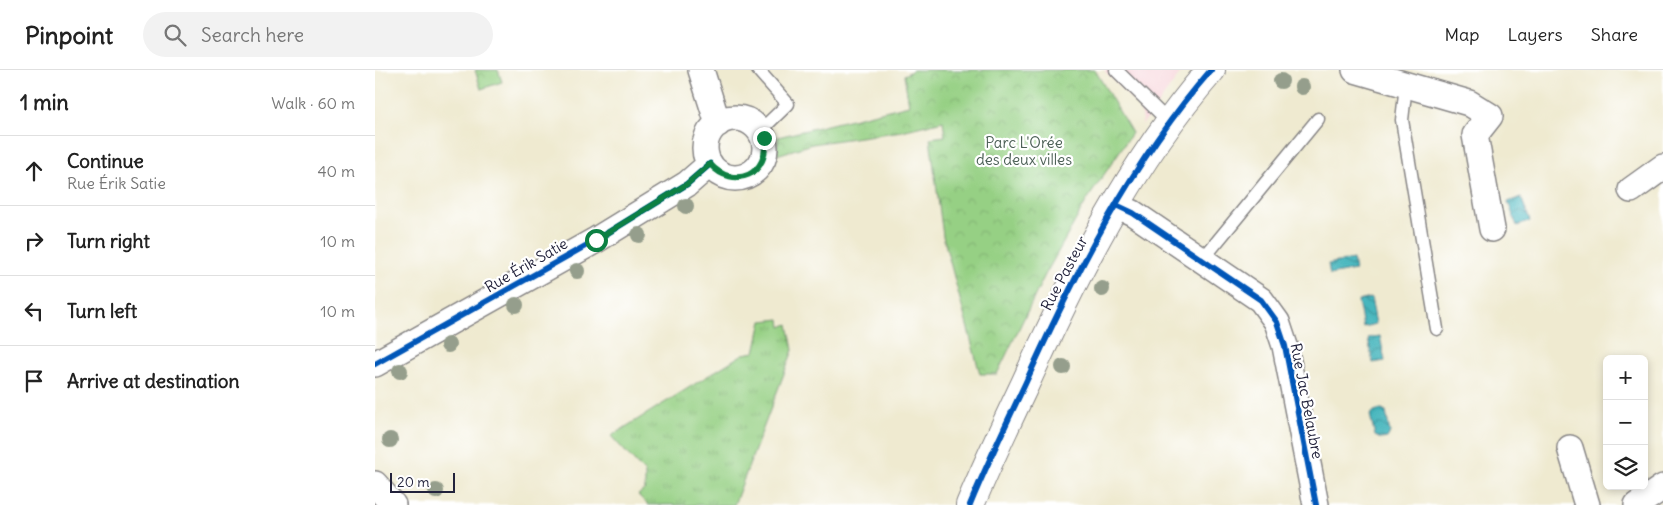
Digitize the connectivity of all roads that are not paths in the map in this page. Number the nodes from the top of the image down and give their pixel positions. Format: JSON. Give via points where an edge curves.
{"nodes":[{"id":1,"x":701,"y":70,"type":"edge"},
{"id":2,"x":758,"y":70,"type":"edge"},
{"id":3,"x":1117,"y":70,"type":"edge"},
{"id":4,"x":1355,"y":70,"type":"edge"},
{"id":5,"x":1207,"y":72,"type":"edge"},
{"id":6,"x":1406,"y":85,"type":"junction"},
{"id":7,"x":1318,"y":119,"type":"dead end"},
{"id":8,"x":1169,"y":122,"type":"junction"},
{"id":9,"x":717,"y":124,"type":"junction"},
{"id":10,"x":760,"y":131,"type":"junction"},
{"id":11,"x":710,"y":164,"type":"junction"},
{"id":12,"x":1663,"y":166,"type":"edge"},
{"id":13,"x":1631,"y":190,"type":"dead end"},
{"id":14,"x":1116,"y":205,"type":"junction"},
{"id":15,"x":1492,"y":229,"type":"dead end"},
{"id":16,"x":1202,"y":260,"type":"junction"},
{"id":17,"x":1437,"y":330,"type":"dead end"},
{"id":18,"x":375,"y":364,"type":"edge"},
{"id":19,"x":1570,"y":448,"type":"dead end"},
{"id":20,"x":375,"y":484,"type":"edge"},
{"id":21,"x":1663,"y":487,"type":"edge"},
{"id":22,"x":393,"y":505,"type":"edge"},
{"id":23,"x":970,"y":505,"type":"edge"},
{"id":24,"x":1316,"y":505,"type":"edge"},
{"id":25,"x":1587,"y":505,"type":"edge"},
{"id":26,"x":1637,"y":505,"type":"edge"}],
"edges":[{"from":1,"to":9,"type":"street"},
{"from":2,"to":10,"type":"lane","via":[[788,104]]},
{"from":3,"to":8,"type":"lane"},
{"from":4,"to":6,"type":"street"},
{"from":5,"to":8,"type":"street","name":"Rue Pasteur"},
{"from":6,"to":15,"type":"street","via":[[1469,103],[1490,116],[1475,135]]},
{"from":6,"to":17,"type":"lane","via":[[1402,120]]},
{"from":7,"to":16,"type":"lane"},
{"from":8,"to":14,"type":"street","name":"Rue Pasteur"},
{"from":9,"to":10,"type":"street","via":[[735,118],[754,124]]},
{"from":9,"to":11,"type":"street","via":[[707,138],[706,156]]},
{"from":10,"to":11,"type":"street","via":[[765,152],[762,162],[747,176],[726,176]]},
{"from":11,"to":18,"type":"street","name":"Rue Érik Satie","via":[[687,184],[596,240]]},
{"from":12,"to":13,"type":"street"},
{"from":14,"to":16,"type":"street","name":"Rue Jac Belaubre"},
{"from":14,"to":23,"type":"street","name":"Rue Pasteur","via":[[1058,310]]},
{"from":16,"to":24,"type":"street","name":"Rue Jac Belaubre","via":[[1261,300],[1277,322],[1285,346]]},
{"from":19,"to":25,"type":"street"},
{"from":20,"to":22,"type":"street"},
{"from":21,"to":26,"type":"street"}]}
